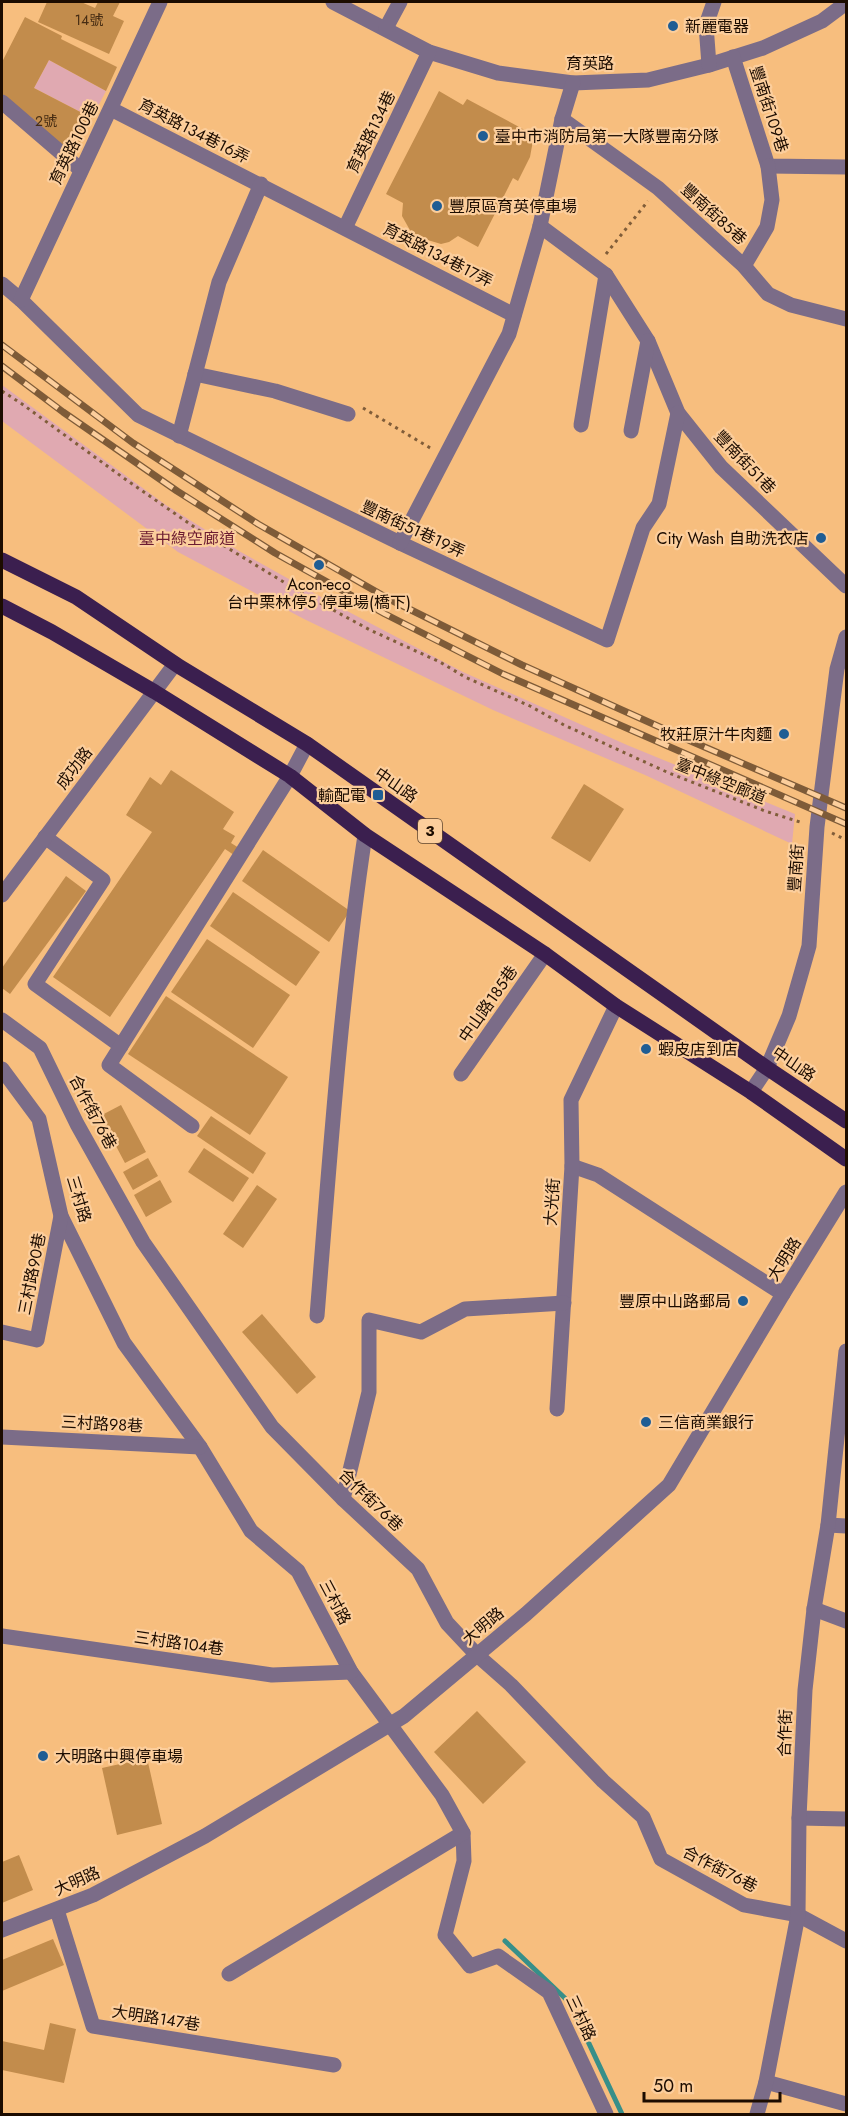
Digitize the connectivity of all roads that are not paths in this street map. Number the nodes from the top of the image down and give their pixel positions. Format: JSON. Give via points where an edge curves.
{"nodes":[{"id":1,"x":160,"y":2,"type":"edge"},
{"id":2,"x":333,"y":2,"type":"edge"},
{"id":3,"x":400,"y":2,"type":"edge"},
{"id":4,"x":714,"y":2,"type":"edge"},
{"id":5,"x":846,"y":3,"type":"edge"},
{"id":6,"x":386,"y":28,"type":"junction"},
{"id":7,"x":429,"y":52,"type":"junction"},
{"id":8,"x":733,"y":57,"type":"junction"},
{"id":9,"x":709,"y":65,"type":"junction"},
{"id":10,"x":573,"y":83,"type":"junction"},
{"id":11,"x":2,"y":102,"type":"edge"},
{"id":12,"x":111,"y":110,"type":"junction"},
{"id":13,"x":562,"y":119,"type":"junction"},
{"id":14,"x":768,"y":166,"type":"junction"},
{"id":15,"x":846,"y":167,"type":"edge"},
{"id":16,"x":81,"y":170,"type":"junction"},
{"id":17,"x":261,"y":184,"type":"junction"},
{"id":18,"x":540,"y":226,"type":"junction"},
{"id":19,"x":345,"y":228,"type":"junction"},
{"id":20,"x":744,"y":266,"type":"junction"},
{"id":21,"x":606,"y":275,"type":"junction"},
{"id":22,"x":2,"y":284,"type":"edge"},
{"id":23,"x":21,"y":300,"type":"junction"},
{"id":24,"x":514,"y":315,"type":"junction"},
{"id":25,"x":846,"y":319,"type":"edge"},
{"id":26,"x":648,"y":341,"type":"junction"},
{"id":27,"x":195,"y":374,"type":"junction"},
{"id":28,"x":678,"y":413,"type":"junction"},
{"id":29,"x":348,"y":414,"type":"road end"},
{"id":30,"x":581,"y":425,"type":"dead end"},
{"id":31,"x":631,"y":431,"type":"dead end"},
{"id":32,"x":179,"y":436,"type":"junction"},
{"id":33,"x":400,"y":543,"type":"junction"},
{"id":34,"x":2,"y":560,"type":"edge"},
{"id":35,"x":846,"y":586,"type":"edge"},
{"id":36,"x":2,"y":606,"type":"edge"},
{"id":37,"x":846,"y":637,"type":"edge"},
{"id":38,"x":175,"y":664,"type":"junction"},
{"id":39,"x":155,"y":692,"type":"junction"},
{"id":40,"x":307,"y":744,"type":"junction"},
{"id":41,"x":290,"y":776,"type":"junction"},
{"id":42,"x":365,"y":835,"type":"junction"},
{"id":43,"x":45,"y":837,"type":"junction"},
{"id":44,"x":2,"y":895,"type":"edge"},
{"id":45,"x":545,"y":954,"type":"junction"},
{"id":46,"x":616,"y":1006,"type":"junction"},
{"id":47,"x":2,"y":1020,"type":"edge"},
{"id":48,"x":121,"y":1046,"type":"junction"},
{"id":49,"x":767,"y":1068,"type":"junction"},
{"id":50,"x":2,"y":1069,"type":"edge"},
{"id":51,"x":461,"y":1074,"type":"dead end"},
{"id":52,"x":751,"y":1092,"type":"junction"},
{"id":53,"x":846,"y":1121,"type":"edge"},
{"id":54,"x":192,"y":1126,"type":"dead end"},
{"id":55,"x":846,"y":1159,"type":"edge"},
{"id":56,"x":572,"y":1166,"type":"junction"},
{"id":57,"x":846,"y":1192,"type":"edge"},
{"id":58,"x":61,"y":1216,"type":"junction"},
{"id":59,"x":783,"y":1294,"type":"junction"},
{"id":60,"x":564,"y":1303,"type":"junction"},
{"id":61,"x":317,"y":1316,"type":"dead end"},
{"id":62,"x":2,"y":1332,"type":"edge"},
{"id":63,"x":846,"y":1351,"type":"edge"},
{"id":64,"x":845,"y":1371,"type":"edge"},
{"id":65,"x":557,"y":1409,"type":"dead end"},
{"id":66,"x":2,"y":1437,"type":"edge"},
{"id":67,"x":200,"y":1447,"type":"junction"},
{"id":68,"x":841,"y":1451,"type":"edge"},
{"id":69,"x":343,"y":1499,"type":"junction"},
{"id":70,"x":828,"y":1525,"type":"junction"},
{"id":71,"x":846,"y":1526,"type":"edge"},
{"id":72,"x":814,"y":1609,"type":"junction"},
{"id":73,"x":846,"y":1621,"type":"edge"},
{"id":74,"x":2,"y":1636,"type":"edge"},
{"id":75,"x":477,"y":1655,"type":"junction"},
{"id":76,"x":351,"y":1672,"type":"junction"},
{"id":77,"x":391,"y":1725,"type":"junction"},
{"id":78,"x":799,"y":1818,"type":"junction"},
{"id":79,"x":846,"y":1819,"type":"edge"},
{"id":80,"x":463,"y":1833,"type":"junction"},
{"id":81,"x":57,"y":1910,"type":"junction"},
{"id":82,"x":798,"y":1915,"type":"junction"},
{"id":83,"x":2,"y":1930,"type":"edge"},
{"id":84,"x":846,"y":1941,"type":"edge"},
{"id":85,"x":229,"y":1974,"type":"dead end"},
{"id":86,"x":333,"y":2065,"type":"dead end"},
{"id":87,"x":766,"y":2082,"type":"junction"},
{"id":88,"x":846,"y":2104,"type":"edge"},
{"id":89,"x":606,"y":2115,"type":"edge"},
{"id":90,"x":757,"y":2115,"type":"edge"}],
"edges":[{"from":1,"to":12,"type":"street","name":"育英路100巷"},
{"from":2,"to":6,"type":"street","name":"育英路"},
{"from":3,"to":6,"type":"street"},
{"from":4,"to":9,"type":"street","via":[[706,25]]},
{"from":5,"to":8,"type":"street","name":"育英路","via":[[822,21]]},
{"from":6,"to":7,"type":"street","name":"育英路"},
{"from":7,"to":10,"type":"street","name":"育英路","via":[[498,73]]},
{"from":7,"to":19,"type":"street","name":"育英路134巷"},
{"from":8,"to":9,"type":"street","name":"育英路"},
{"from":8,"to":14,"type":"street","name":"豐南街109巷"},
{"from":9,"to":10,"type":"street","name":"育英路","via":[[648,80]]},
{"from":10,"to":13,"type":"street"},
{"from":11,"to":16,"type":"street"},
{"from":12,"to":16,"type":"street","name":"育英路100巷"},
{"from":12,"to":17,"type":"street","name":"育英路134巷16弄"},
{"from":13,"to":18,"type":"street"},
{"from":13,"to":20,"type":"street","name":"豐南街85巷","via":[[658,188]]},
{"from":14,"to":15,"type":"street","name":"豐南街109巷"},
{"from":14,"to":20,"type":"street","via":[[772,200],[767,227]]},
{"from":16,"to":23,"type":"street","name":"育英路100巷"},
{"from":17,"to":19,"type":"street","name":"育英路134巷16弄"},
{"from":17,"to":27,"type":"street","name":"育英路134巷16弄","via":[[219,282]]},
{"from":18,"to":21,"type":"street","name":"豐南街51巷"},
{"from":18,"to":24,"type":"street"},
{"from":19,"to":24,"type":"street","name":"育英路134巷17弄"},
{"from":20,"to":25,"type":"street","name":"豐南街85巷","via":[[768,294],[791,305]]},
{"from":21,"to":26,"type":"street","name":"豐南街51巷"},
{"from":21,"to":30,"type":"street"},
{"from":22,"to":23,"type":"street","name":"豐南街51巷19弄"},
{"from":23,"to":32,"type":"street","name":"豐南街51巷19弄","via":[[138,415]]},
{"from":24,"to":33,"type":"street","via":[[509,334]]},
{"from":26,"to":28,"type":"street","name":"豐南街51巷"},
{"from":26,"to":31,"type":"street"},
{"from":27,"to":29,"type":"street","via":[[275,391]]},
{"from":27,"to":32,"type":"street","name":"育英路134巷16弄"},
{"from":28,"to":33,"type":"street","name":"豐南街51巷19弄","via":[[659,504],[643,528],[607,640]]},
{"from":28,"to":35,"type":"street","name":"豐南街51巷","via":[[721,467]]},
{"from":32,"to":33,"type":"street","name":"豐南街51巷19弄"},
{"from":34,"to":38,"type":"main road","name":"中山路","number":"3","via":[[76,597]]},
{"from":36,"to":39,"type":"main road","number":"3"},
{"from":37,"to":49,"type":"street","name":"豐南街","via":[[837,669],[817,827],[809,946],[789,1016]]},
{"from":38,"to":39,"type":"street","name":"成功路"},
{"from":38,"to":40,"type":"main road","name":"中山路","number":"3"},
{"from":39,"to":41,"type":"main road","number":"3"},
{"from":39,"to":43,"type":"street","name":"成功路"},
{"from":40,"to":41,"type":"street"},
{"from":40,"to":49,"type":"main road","name":"中山路","number":"3"},
{"from":41,"to":42,"type":"main road","number":"3"},
{"from":41,"to":48,"type":"street"},
{"from":42,"to":45,"type":"main road","number":"3"},
{"from":42,"to":61,"type":"street","via":[[333,1112]]},
{"from":43,"to":44,"type":"street","name":"成功路"},
{"from":43,"to":48,"type":"street","via":[[103,880],[35,984]]},
{"from":45,"to":46,"type":"main road","number":"3"},
{"from":45,"to":51,"type":"street","name":"中山路185巷"},
{"from":46,"to":52,"type":"main road","number":"3"},
{"from":46,"to":56,"type":"street","name":"大光街","via":[[571,1100]]},
{"from":47,"to":69,"type":"street","name":"合作街76巷","via":[[40,1048],[143,1242],[272,1428]]},
{"from":48,"to":54,"type":"street","via":[[109,1065]]},
{"from":49,"to":52,"type":"street","name":"豐南街"},
{"from":49,"to":53,"type":"main road","name":"中山路","number":"3"},
{"from":50,"to":58,"type":"street","name":"三村路","via":[[39,1119]]},
{"from":52,"to":55,"type":"main road","number":"3"},
{"from":56,"to":59,"type":"street","via":[[598,1176]]},
{"from":56,"to":60,"type":"street","name":"大光街"},
{"from":57,"to":59,"type":"street","name":"大明路"},
{"from":58,"to":62,"type":"street","name":"三村路90巷","via":[[37,1340]]},
{"from":58,"to":67,"type":"street","name":"三村路","via":[[124,1343]]},
{"from":59,"to":75,"type":"street","name":"大明路","via":[[669,1485]]},
{"from":60,"to":65,"type":"street","name":"大光街"},
{"from":60,"to":69,"type":"street","via":[[465,1310],[421,1332],[369,1320],[369,1392]]},
{"from":63,"to":64,"type":"street","name":"合作街"},
{"from":64,"to":68,"type":"street","name":"合作街"},
{"from":66,"to":67,"type":"street","name":"三村路98巷"},
{"from":67,"to":76,"type":"street","name":"三村路","via":[[251,1531],[298,1571]]},
{"from":68,"to":70,"type":"street","name":"合作街"},
{"from":69,"to":75,"type":"street","name":"合作街76巷","via":[[418,1569],[447,1623]]},
{"from":70,"to":71,"type":"street"},
{"from":70,"to":72,"type":"street","name":"合作街"},
{"from":72,"to":73,"type":"street"},
{"from":72,"to":78,"type":"street","name":"合作街","via":[[804,1690]]},
{"from":74,"to":76,"type":"street","name":"三村路104巷","via":[[272,1675]]},
{"from":75,"to":77,"type":"street","name":"大明路"},
{"from":75,"to":82,"type":"street","name":"合作街76巷","via":[[643,1818],[661,1859],[744,1905]]},
{"from":76,"to":77,"type":"street","name":"三村路"},
{"from":77,"to":80,"type":"street","name":"三村路","via":[[442,1795]]},
{"from":77,"to":81,"type":"street","name":"大明路","via":[[205,1836]]},
{"from":78,"to":79,"type":"street"},
{"from":78,"to":82,"type":"street","name":"合作街"},
{"from":80,"to":85,"type":"street"},
{"from":80,"to":89,"type":"street","name":"三村路","via":[[464,1861],[445,1935],[470,1966],[498,1956],[549,1992]]},
{"from":81,"to":83,"type":"street","name":"大明路"},
{"from":81,"to":86,"type":"street","name":"大明路147巷","via":[[93,2026]]},
{"from":82,"to":84,"type":"street","name":"合作街76巷"},
{"from":82,"to":87,"type":"street","name":"合作街"},
{"from":87,"to":88,"type":"street"},
{"from":87,"to":90,"type":"street","name":"合作街"}]}
